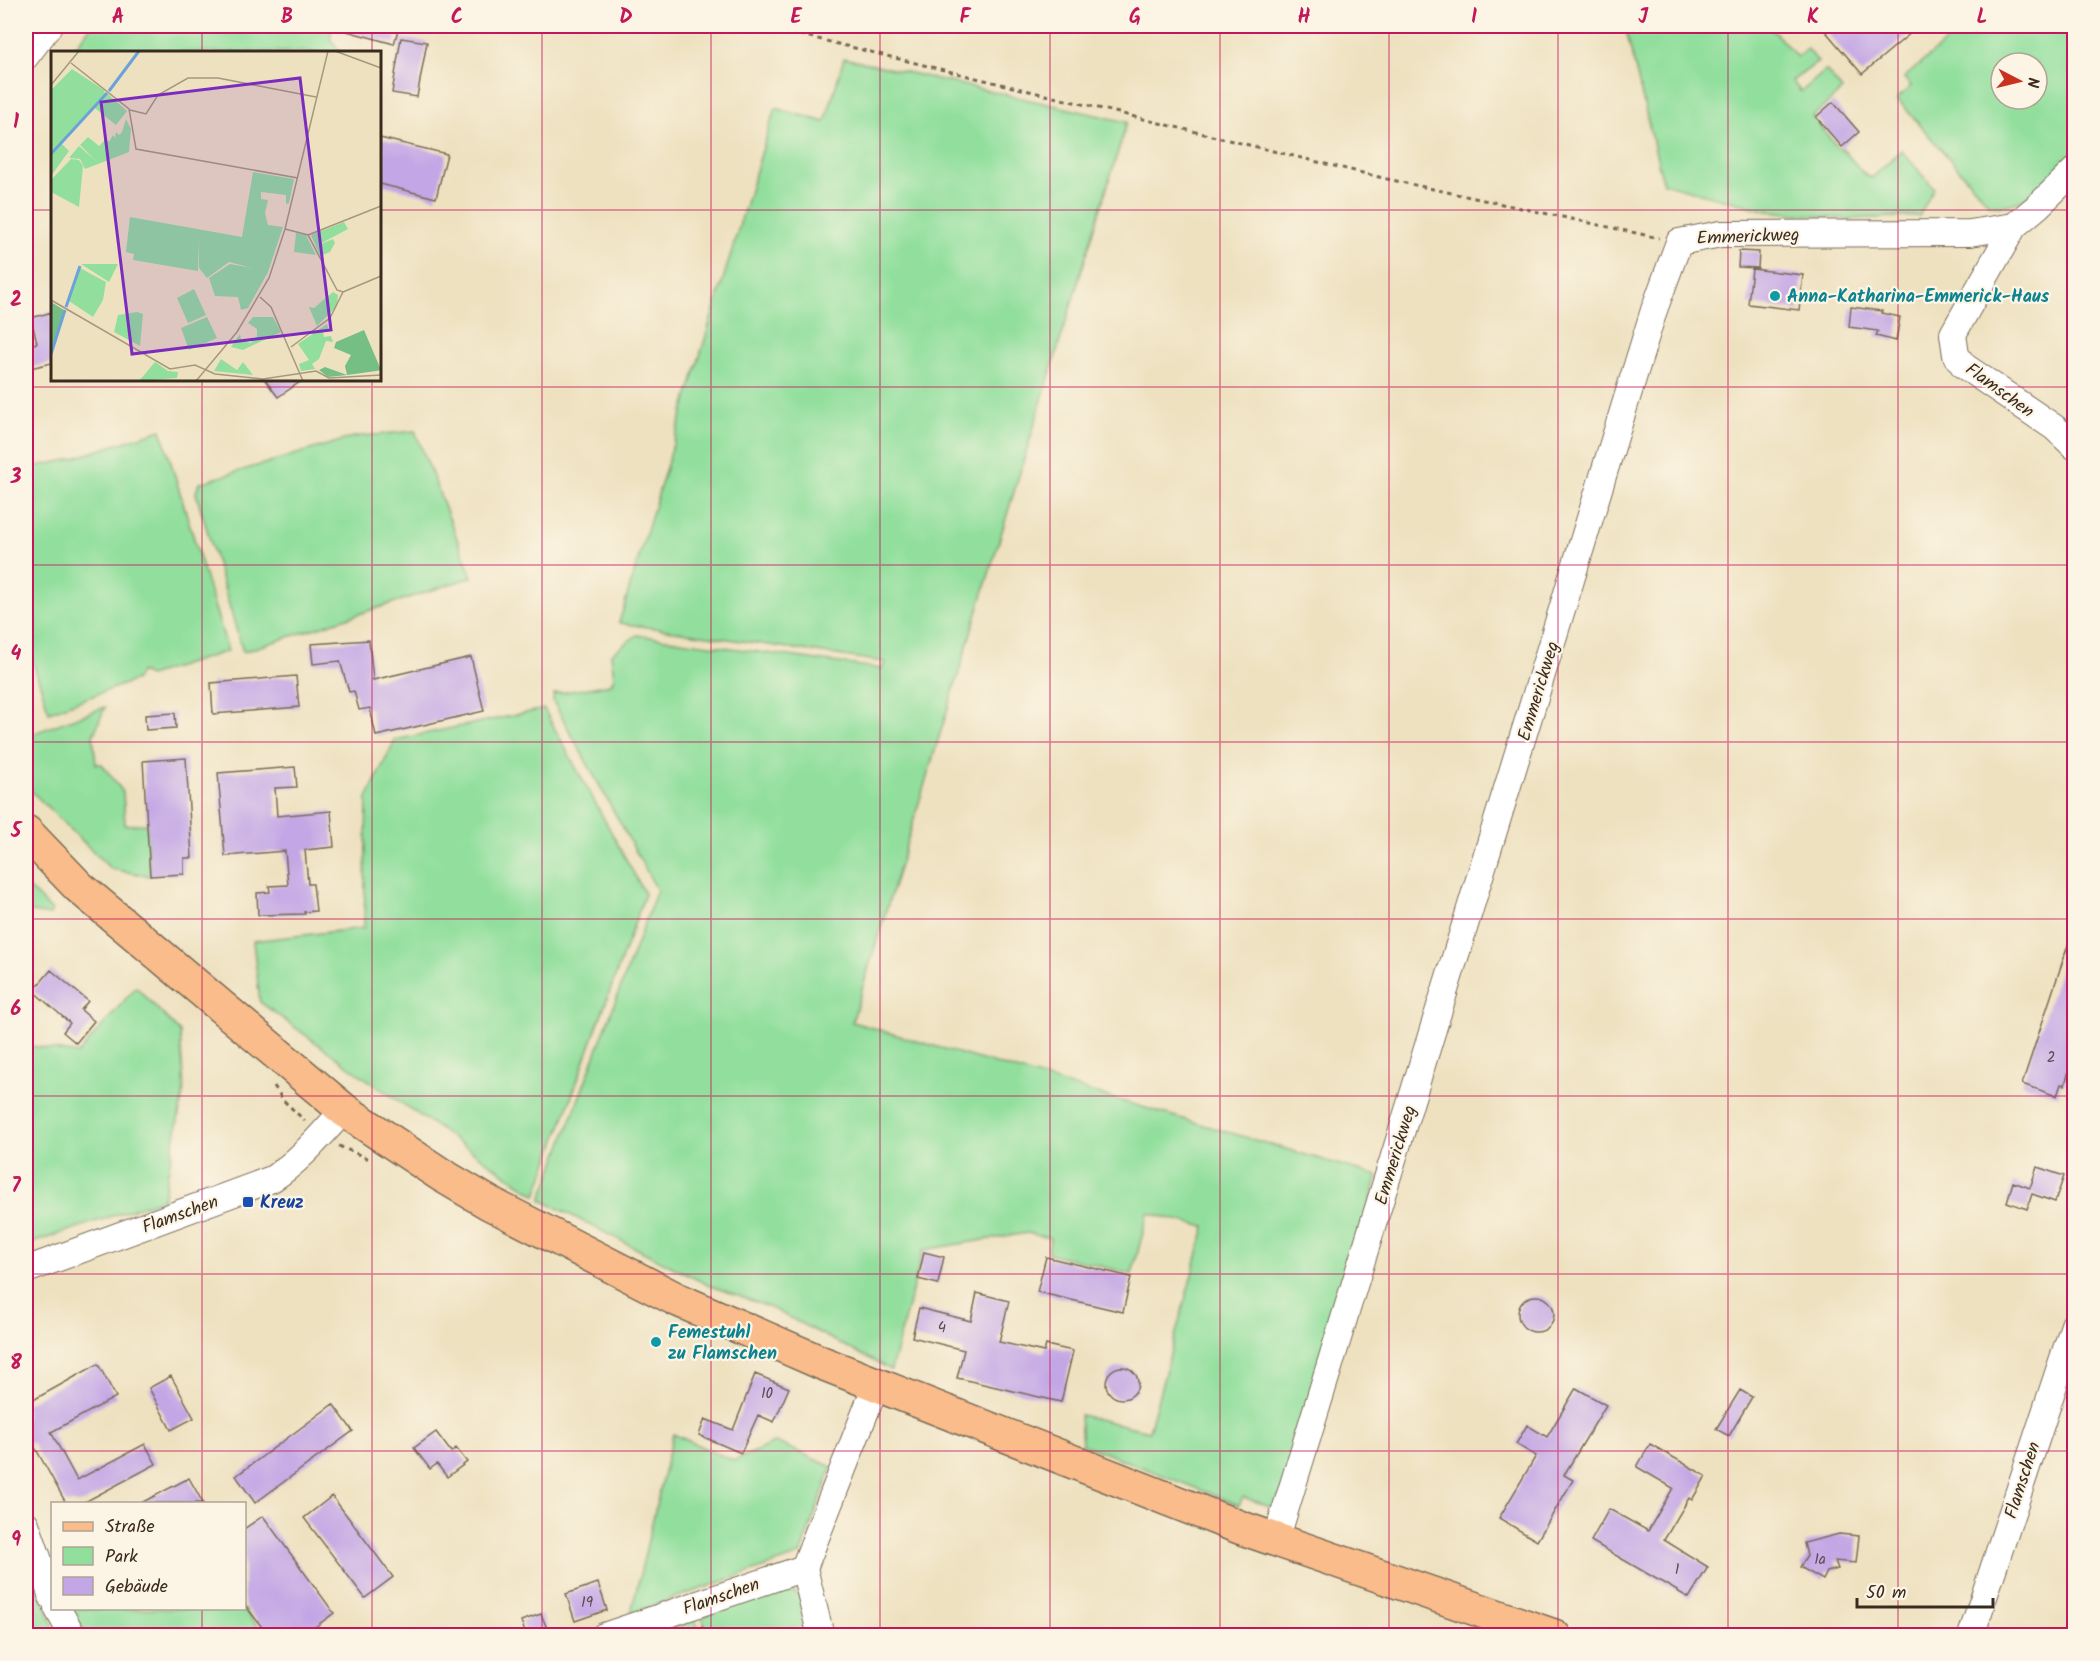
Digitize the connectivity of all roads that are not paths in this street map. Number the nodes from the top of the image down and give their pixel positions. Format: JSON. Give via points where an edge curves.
{"nodes":[{"id":1,"x":49,"y":26,"type":"edge"},
{"id":2,"x":26,"y":56,"type":"edge"},
{"id":3,"x":2074,"y":171,"type":"edge"},
{"id":4,"x":2014,"y":226,"type":"junction"},
{"id":5,"x":2074,"y":446,"type":"edge"},
{"id":6,"x":26,"y":832,"type":"edge"},
{"id":7,"x":344,"y":1110,"type":"junction"},
{"id":8,"x":26,"y":1270,"type":"edge"},
{"id":9,"x":2074,"y":1325,"type":"edge"},
{"id":10,"x":876,"y":1385,"type":"junction"},
{"id":11,"x":26,"y":1524,"type":"edge"},
{"id":12,"x":1276,"y":1540,"type":"junction"},
{"id":13,"x":804,"y":1568,"type":"junction"},
{"id":14,"x":51,"y":1594,"type":"edge"},
{"id":15,"x":58,"y":1610,"type":"edge"},
{"id":16,"x":73,"y":1635,"type":"edge"},
{"id":17,"x":604,"y":1635,"type":"edge"},
{"id":18,"x":821,"y":1635,"type":"edge"},
{"id":19,"x":1554,"y":1635,"type":"edge"},
{"id":20,"x":1971,"y":1635,"type":"edge"}],
"edges":[{"from":1,"to":2,"type":"street"},
{"from":3,"to":4,"type":"street"},
{"from":4,"to":5,"type":"street","name":"Flamschen","via":[[1953,334],[1953,345],[1964,366],[2055,428]]},
{"from":4,"to":12,"type":"street","name":"Emmerickweg","via":[[1970,233],[1721,234],[1679,242],[1651,322]]},
{"from":6,"to":7,"type":"main road","via":[[79,887]]},
{"from":7,"to":8,"type":"street","name":"Flamschen","via":[[293,1166],[272,1179]]},
{"from":7,"to":10,"type":"main road","via":[[489,1203],[676,1299]]},
{"from":9,"to":20,"type":"street","name":"Flamschen"},
{"from":10,"to":12,"type":"main road"},
{"from":10,"to":13,"type":"street"},
{"from":11,"to":14,"type":"street"},
{"from":12,"to":19,"type":"main road"},
{"from":13,"to":17,"type":"street","name":"Flamschen"},
{"from":13,"to":18,"type":"street"},
{"from":15,"to":16,"type":"street"}]}
